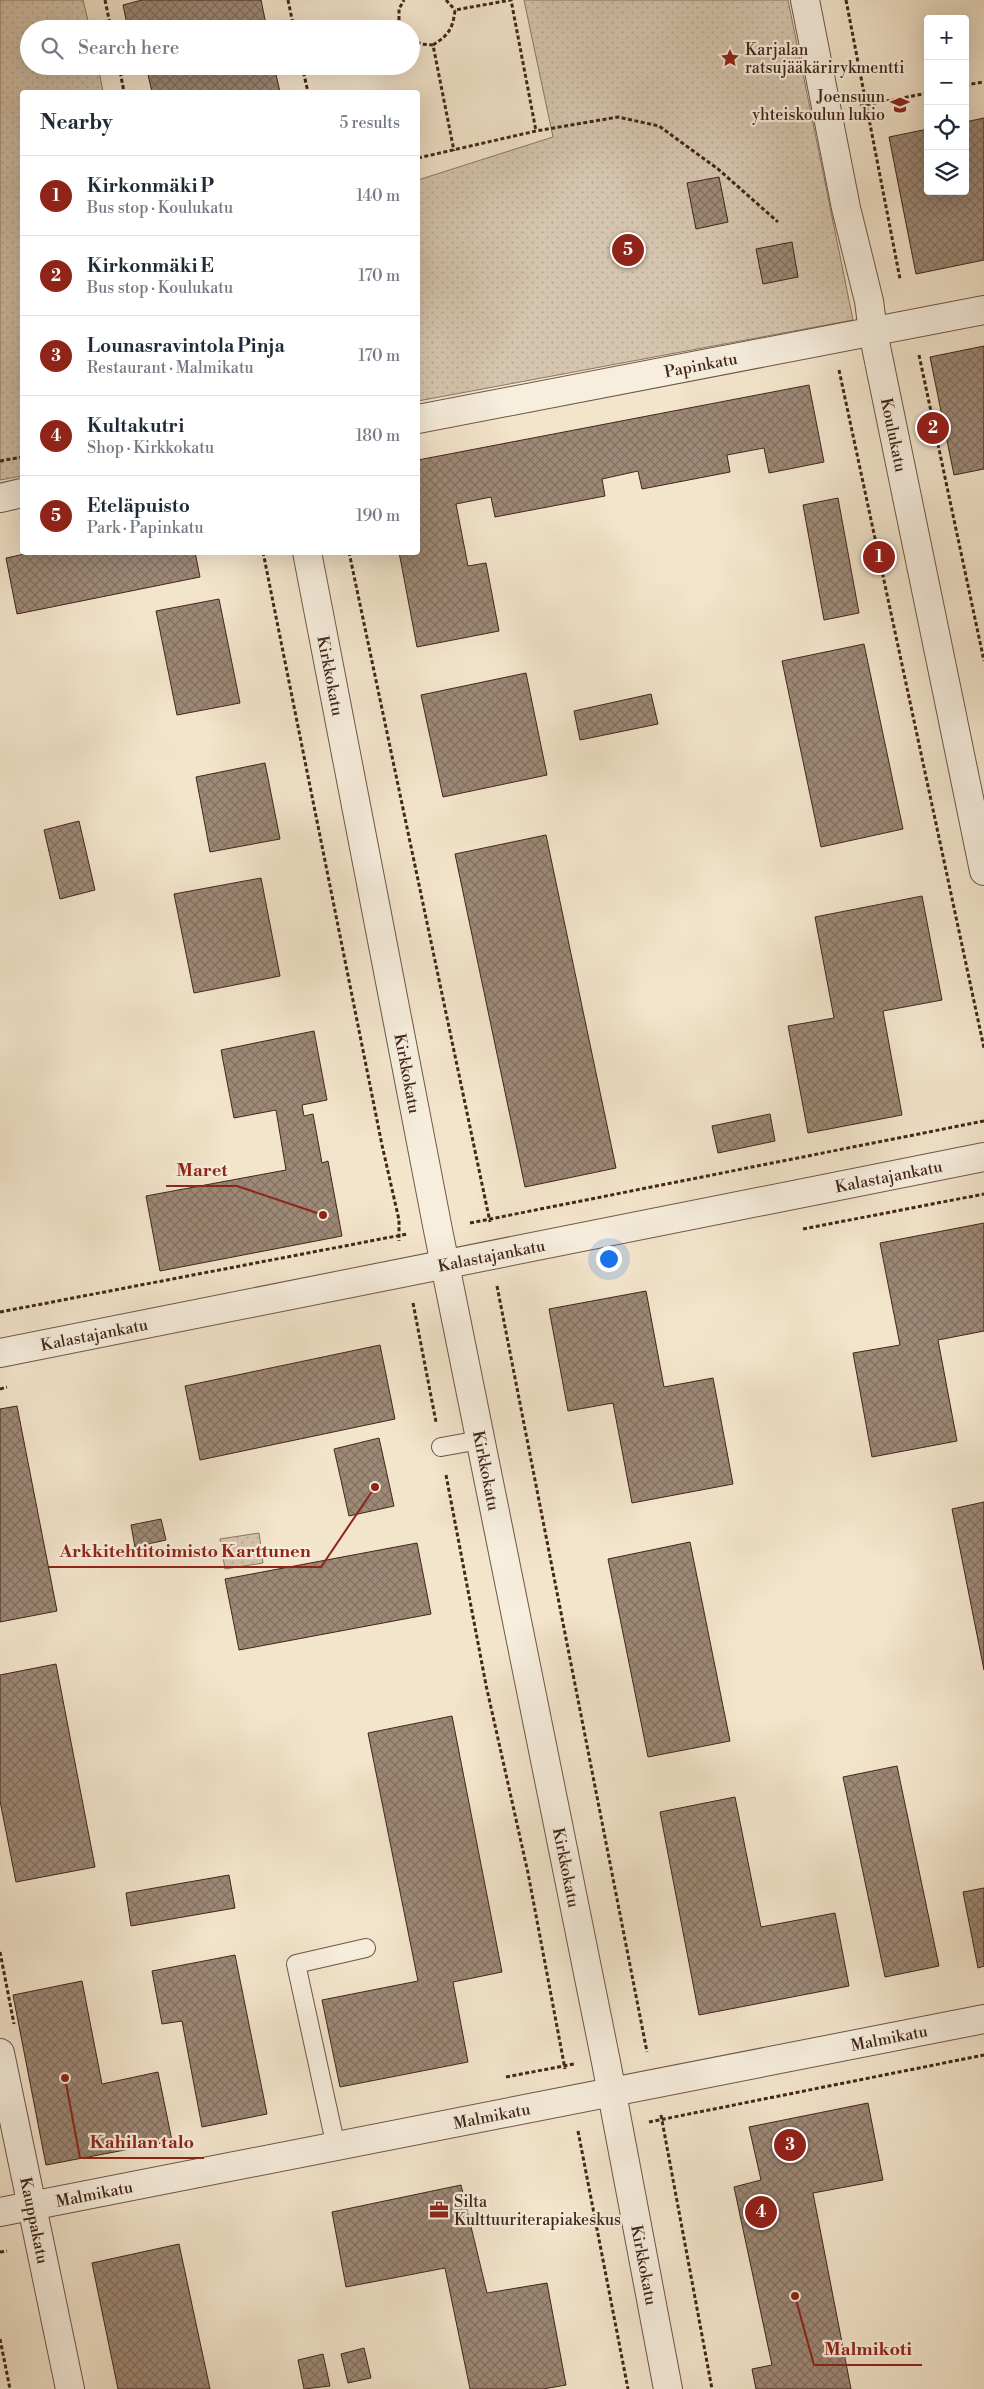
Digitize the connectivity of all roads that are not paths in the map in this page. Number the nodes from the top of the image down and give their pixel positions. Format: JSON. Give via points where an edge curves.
{"nodes":[{"id":1,"x":805,"y":0,"type":"edge"},
{"id":2,"x":984,"y":310,"type":"edge"},
{"id":3,"x":873,"y":332,"type":"junction"},
{"id":4,"x":420,"y":419,"type":"edge"},
{"id":5,"x":20,"y":494,"type":"edge"},
{"id":6,"x":0,"y":498,"type":"edge"},
{"id":7,"x":309,"y":555,"type":"edge"},
{"id":8,"x":984,"y":870,"type":"edge"},
{"id":9,"x":984,"y":1157,"type":"edge"},
{"id":10,"x":445,"y":1264,"type":"junction"},
{"id":11,"x":0,"y":1353,"type":"edge"},
{"id":12,"x":480,"y":1440,"type":"junction"},
{"id":13,"x":441,"y":1447,"type":"dead end"},
{"id":14,"x":366,"y":1948,"type":"dead end"},
{"id":15,"x":984,"y":2019,"type":"edge"},
{"id":16,"x":0,"y":2053,"type":"edge"},
{"id":17,"x":612,"y":2093,"type":"junction"},
{"id":18,"x":336,"y":2146,"type":"junction"},
{"id":19,"x":32,"y":2205,"type":"junction"},
{"id":20,"x":0,"y":2212,"type":"edge"},
{"id":21,"x":70,"y":2389,"type":"edge"},
{"id":22,"x":668,"y":2389,"type":"edge"}],
"edges":[{"from":1,"to":3,"type":"street","name":"Koulukatu"},
{"from":2,"to":3,"type":"street","name":"Papinkatu"},
{"from":3,"to":4,"type":"street","name":"Papinkatu"},
{"from":3,"to":8,"type":"street","name":"Koulukatu"},
{"from":5,"to":6,"type":"street"},
{"from":7,"to":10,"type":"street","name":"Kirkkokatu"},
{"from":9,"to":10,"type":"street","name":"Kalastajankatu"},
{"from":10,"to":11,"type":"street","name":"Kalastajankatu"},
{"from":10,"to":12,"type":"street","name":"Kirkkokatu"},
{"from":12,"to":13,"type":"lane"},
{"from":12,"to":17,"type":"street","name":"Kirkkokatu"},
{"from":14,"to":18,"type":"lane","via":[[296,1964]]},
{"from":15,"to":17,"type":"street","name":"Malmikatu"},
{"from":16,"to":19,"type":"street","name":"Kauppakatu"},
{"from":17,"to":18,"type":"street","name":"Malmikatu"},
{"from":17,"to":22,"type":"street","name":"Kirkkokatu"},
{"from":18,"to":19,"type":"street","name":"Malmikatu"},
{"from":19,"to":20,"type":"street","name":"Malmikatu"},
{"from":19,"to":21,"type":"street","name":"Kauppakatu"}]}
